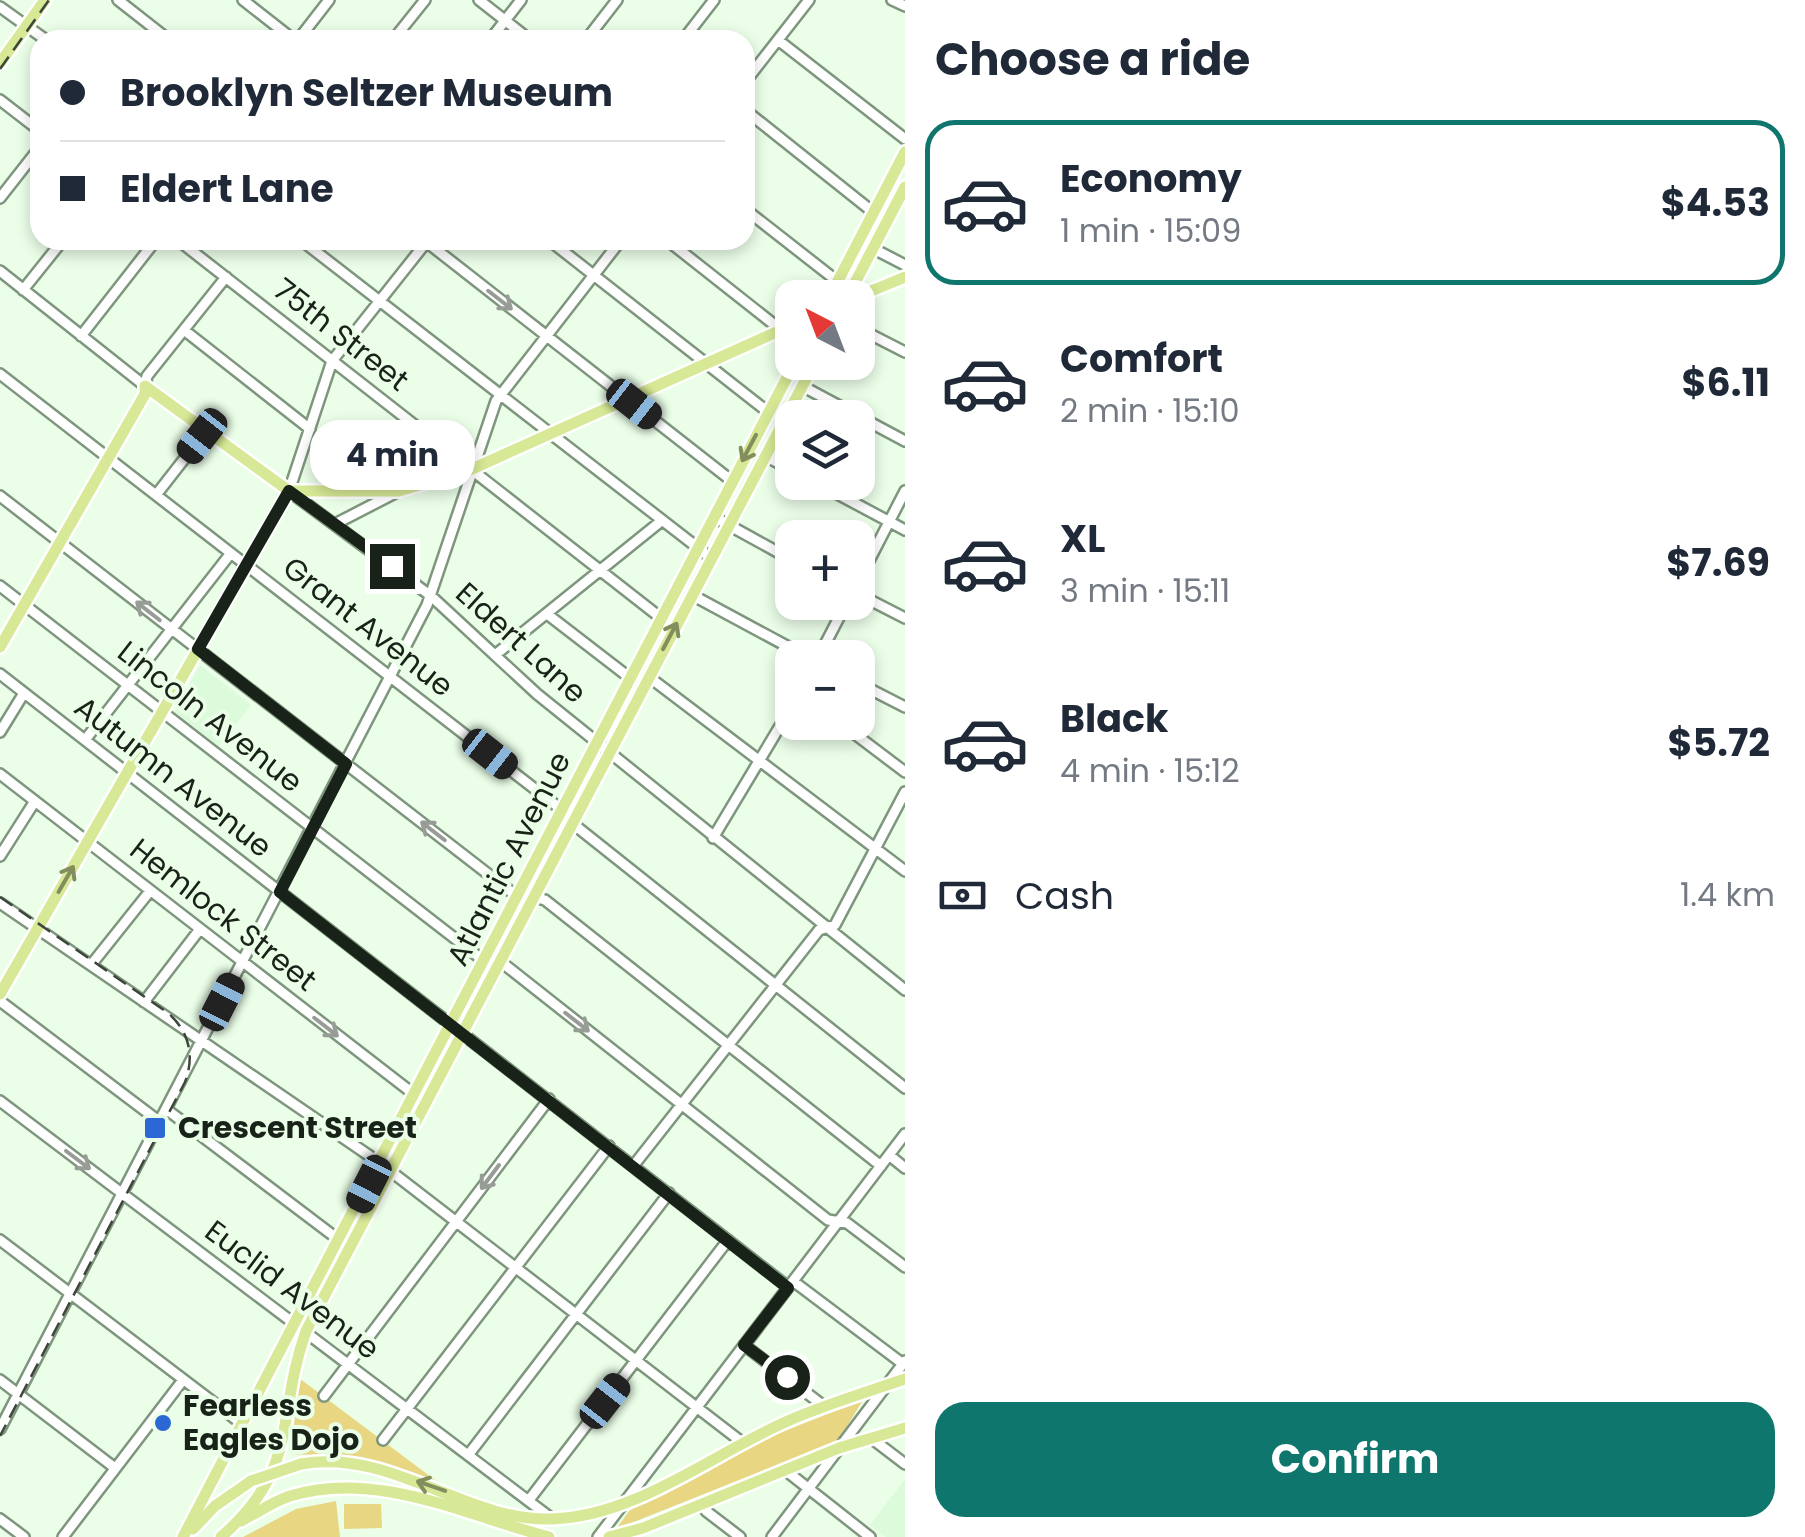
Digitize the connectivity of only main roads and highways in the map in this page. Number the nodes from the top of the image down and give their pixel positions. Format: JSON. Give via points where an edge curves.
{"nodes":[{"id":1,"x":45,"y":0,"type":"edge"},
{"id":2,"x":0,"y":63,"type":"edge"},
{"id":3,"x":905,"y":152,"type":"edge"},
{"id":4,"x":905,"y":187,"type":"edge"},
{"id":5,"x":905,"y":277,"type":"edge"},
{"id":6,"x":839,"y":280,"type":"edge"},
{"id":7,"x":859,"y":280,"type":"edge"},
{"id":8,"x":875,"y":289,"type":"edge"},
{"id":9,"x":775,"y":332,"type":"edge"},
{"id":10,"x":785,"y":380,"type":"edge"},
{"id":11,"x":805,"y":380,"type":"edge"},
{"id":12,"x":289,"y":491,"type":"junction"},
{"id":13,"x":0,"y":647,"type":"edge"},
{"id":14,"x":0,"y":998,"type":"edge"},
{"id":15,"x":301,"y":1328,"type":"junction"},
{"id":16,"x":905,"y":1379,"type":"edge"},
{"id":17,"x":905,"y":1428,"type":"edge"},
{"id":18,"x":237,"y":1523,"type":"junction"},
{"id":19,"x":185,"y":1537,"type":"edge"},
{"id":20,"x":221,"y":1537,"type":"edge"},
{"id":21,"x":549,"y":1537,"type":"edge"},
{"id":22,"x":611,"y":1537,"type":"edge"}],
"edges":[{"from":1,"to":2,"type":"main road"},
{"from":3,"to":6,"type":"main road"},
{"from":4,"to":7,"type":"main road"},
{"from":5,"to":8,"type":"main road"},
{"from":9,"to":12,"type":"main road","via":[[472,469],[400,491]]},
{"from":10,"to":15,"type":"main road","name":"Atlantic Avenue","one_way":true,"via":[[340,1240]]},
{"from":15,"to":11,"type":"main road","name":"Atlantic Avenue","one_way":true,"via":[[391,1172]]},
{"from":12,"to":13,"type":"main road","name":"Eldert Lane","via":[[145,386]]},
{"from":14,"to":12,"type":"main road","one_way":true},
{"from":15,"to":18,"type":"main road","name":"Atlantic Avenue","via":[[281,1456]]},
{"from":15,"to":19,"type":"main road","name":"Atlantic Avenue"},
{"from":16,"to":19,"type":"main road","one_way":true,"bridge":true,"via":[[744,1442],[626,1501],[553,1520],[506,1514],[357,1463],[301,1464],[251,1481]]},
{"from":17,"to":22,"type":"main road"},
{"from":18,"to":20,"type":"main road","name":"Atlantic Avenue"},
{"from":18,"to":21,"type":"main road","via":[[289,1496],[354,1489],[415,1497]]}]}
